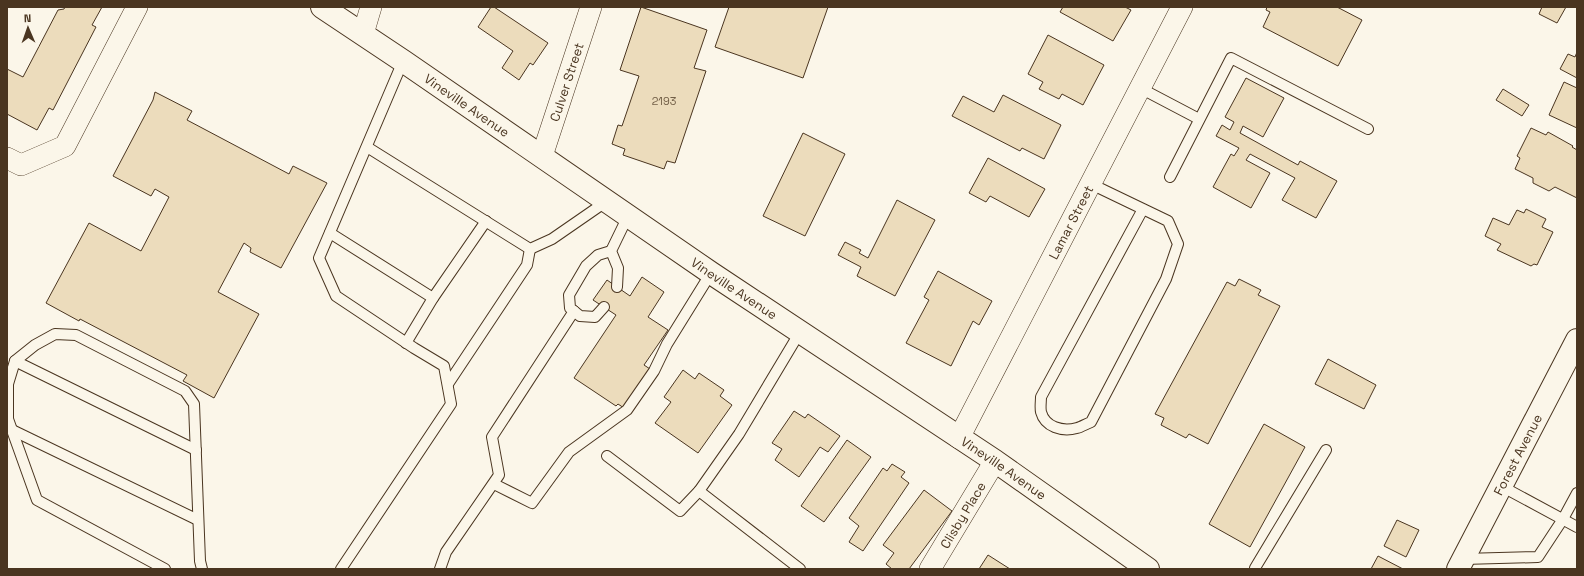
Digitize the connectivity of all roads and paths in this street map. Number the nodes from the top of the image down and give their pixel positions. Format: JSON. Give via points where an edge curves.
{"nodes":[{"id":1,"x":137,"y":7,"type":"edge"},
{"id":2,"x":322,"y":7,"type":"edge"},
{"id":3,"x":371,"y":7,"type":"edge"},
{"id":4,"x":591,"y":7,"type":"edge"},
{"id":5,"x":1182,"y":7,"type":"edge"},
{"id":6,"x":363,"y":34,"type":"junction"},
{"id":7,"x":403,"y":61,"type":"junction"},
{"id":8,"x":1140,"y":88,"type":"junction"},
{"id":9,"x":1199,"y":119,"type":"junction"},
{"id":10,"x":1368,"y":129,"type":"dead end"},
{"id":11,"x":367,"y":147,"type":"junction"},
{"id":12,"x":542,"y":156,"type":"junction"},
{"id":13,"x":7,"y":158,"type":"edge"},
{"id":14,"x":1170,"y":177,"type":"dead end"},
{"id":15,"x":1091,"y":184,"type":"junction"},
{"id":16,"x":607,"y":201,"type":"junction"},
{"id":17,"x":1143,"y":209,"type":"junction"},
{"id":18,"x":628,"y":216,"type":"junction"},
{"id":19,"x":486,"y":221,"type":"junction"},
{"id":20,"x":330,"y":233,"type":"junction"},
{"id":21,"x":530,"y":249,"type":"junction"},
{"id":22,"x":612,"y":251,"type":"junction"},
{"id":23,"x":711,"y":273,"type":"junction"},
{"id":24,"x":617,"y":287,"type":"dead end"},
{"id":25,"x":433,"y":298,"type":"junction"},
{"id":26,"x":604,"y":307,"type":"dead end"},
{"id":27,"x":574,"y":311,"type":"junction"},
{"id":28,"x":800,"y":332,"type":"junction"},
{"id":29,"x":406,"y":343,"type":"junction"},
{"id":30,"x":1575,"y":348,"type":"edge"},
{"id":31,"x":15,"y":362,"type":"junction"},
{"id":32,"x":448,"y":384,"type":"junction"},
{"id":33,"x":12,"y":430,"type":"junction"},
{"id":34,"x":959,"y":438,"type":"junction"},
{"id":35,"x":196,"y":450,"type":"junction"},
{"id":36,"x":1326,"y":450,"type":"dead end"},
{"id":37,"x":607,"y":456,"type":"dead end"},
{"id":38,"x":995,"y":461,"type":"junction"},
{"id":39,"x":494,"y":484,"type":"junction"},
{"id":40,"x":1501,"y":486,"type":"junction"},
{"id":41,"x":699,"y":491,"type":"junction"},
{"id":42,"x":1577,"y":493,"type":"edge"},
{"id":43,"x":1563,"y":519,"type":"junction"},
{"id":44,"x":198,"y":520,"type":"junction"},
{"id":45,"x":1577,"y":527,"type":"edge"},
{"id":46,"x":1461,"y":564,"type":"edge"},
{"id":47,"x":164,"y":569,"type":"edge"},
{"id":48,"x":202,"y":569,"type":"edge"},
{"id":49,"x":341,"y":569,"type":"edge"},
{"id":50,"x":440,"y":569,"type":"edge"},
{"id":51,"x":800,"y":569,"type":"edge"},
{"id":52,"x":930,"y":569,"type":"edge"},
{"id":53,"x":1148,"y":569,"type":"edge"},
{"id":54,"x":1256,"y":569,"type":"edge"}],
"edges":[{"from":1,"to":13,"type":"street","via":[[65,146],[21,165]]},
{"from":2,"to":6,"type":"main road","name":"Vineville Avenue"},
{"from":3,"to":6,"type":"street"},
{"from":4,"to":12,"type":"street","name":"Culver Street"},
{"from":5,"to":8,"type":"street","name":"Lamar Street"},
{"from":6,"to":7,"type":"main road","name":"Vineville Avenue"},
{"from":7,"to":11,"type":"lane"},
{"from":7,"to":12,"type":"main road","name":"Vineville Avenue"},
{"from":8,"to":9,"type":"lane"},
{"from":8,"to":15,"type":"street","name":"Lamar Street"},
{"from":9,"to":10,"type":"lane","via":[[1231,58]]},
{"from":9,"to":14,"type":"lane"},
{"from":11,"to":19,"type":"lane"},
{"from":11,"to":20,"type":"lane"},
{"from":12,"to":16,"type":"main road","name":"Vineville Avenue"},
{"from":15,"to":17,"type":"lane"},
{"from":15,"to":34,"type":"street","name":"Lamar Street"},
{"from":16,"to":18,"type":"main road","name":"Vineville Avenue"},
{"from":16,"to":21,"type":"lane","via":[[552,239]]},
{"from":17,"to":17,"type":"lane","via":[[1041,397],[1040,411],[1045,421],[1063,430],[1091,422],[1166,279],[1178,244],[1168,222]]},
{"from":18,"to":22,"type":"lane"},
{"from":18,"to":23,"type":"main road","name":"Vineville Avenue"},
{"from":19,"to":21,"type":"lane"},
{"from":19,"to":25,"type":"lane"},
{"from":20,"to":25,"type":"lane"},
{"from":20,"to":29,"type":"lane","via":[[319,258],[336,296]]},
{"from":21,"to":32,"type":"lane","via":[[527,265]]},
{"from":22,"to":24,"type":"lane","via":[[618,268]]},
{"from":22,"to":27,"type":"lane","via":[[598,255],[586,266],[569,295],[570,308]]},
{"from":23,"to":28,"type":"main road","name":"Vineville Avenue"},
{"from":23,"to":39,"type":"lane","via":[[667,344],[654,371],[627,410],[569,452],[532,503]]},
{"from":25,"to":29,"type":"lane"},
{"from":26,"to":27,"type":"lane","via":[[595,317],[580,316]]},
{"from":27,"to":39,"type":"lane","via":[[492,436],[499,475]]},
{"from":28,"to":34,"type":"main road","name":"Vineville Avenue"},
{"from":28,"to":41,"type":"lane","via":[[739,434]]},
{"from":29,"to":32,"type":"lane","via":[[444,366]]},
{"from":30,"to":40,"type":"main road","name":"Forest Avenue"},
{"from":31,"to":33,"type":"lane","via":[[8,384],[8,419]]},
{"from":31,"to":35,"type":"lane"},
{"from":31,"to":35,"type":"lane","via":[[35,345],[55,334],[76,335],[185,391],[194,404]]},
{"from":32,"to":49,"type":"lane","via":[[451,404]]},
{"from":33,"to":44,"type":"lane"},
{"from":33,"to":47,"type":"lane","via":[[37,500]]},
{"from":34,"to":38,"type":"main road","name":"Vineville Avenue"},
{"from":35,"to":44,"type":"lane"},
{"from":36,"to":54,"type":"lane"},
{"from":37,"to":41,"type":"lane","via":[[680,511]]},
{"from":38,"to":52,"type":"street","name":"Clisby Place"},
{"from":38,"to":53,"type":"main road","name":"Vineville Avenue"},
{"from":39,"to":50,"type":"lane","via":[[446,552]]},
{"from":40,"to":43,"type":"lane"},
{"from":40,"to":46,"type":"main road","name":"Forest Avenue"},
{"from":41,"to":51,"type":"lane"},
{"from":42,"to":43,"type":"lane"},
{"from":43,"to":45,"type":"lane"},
{"from":43,"to":46,"type":"lane","via":[[1538,557]]},
{"from":44,"to":48,"type":"lane"}]}
